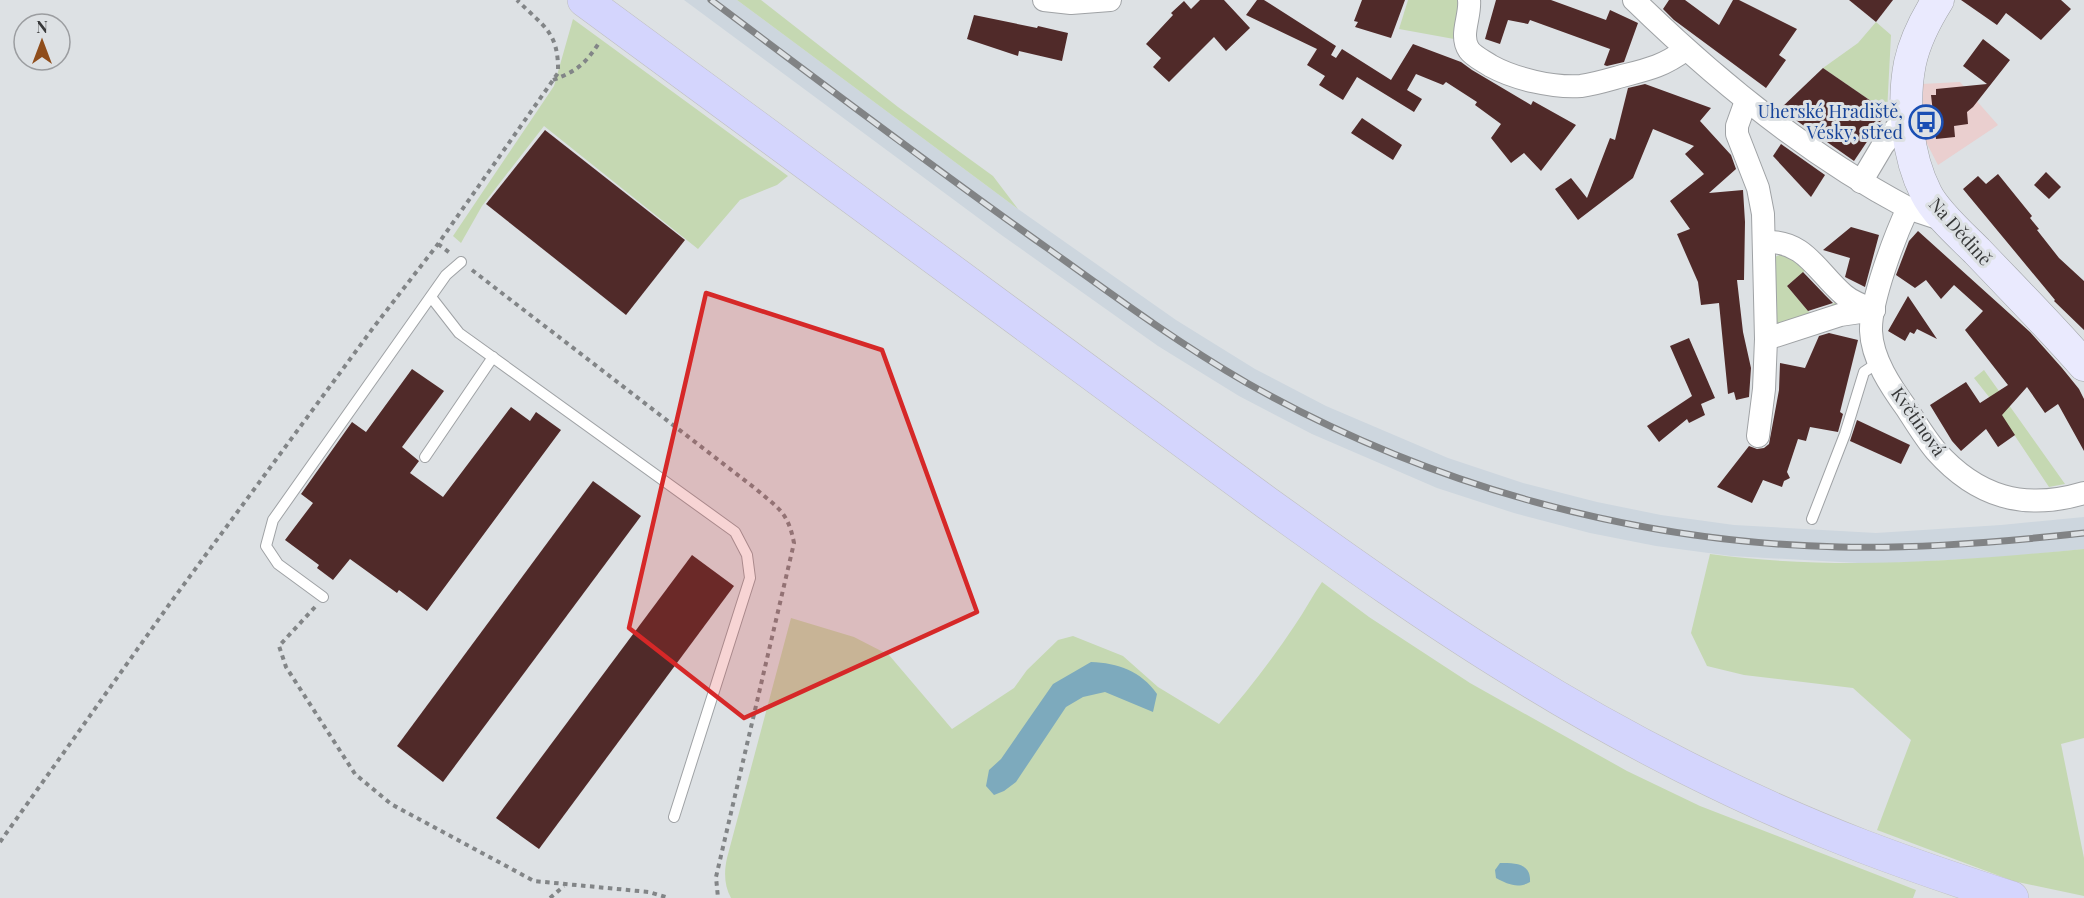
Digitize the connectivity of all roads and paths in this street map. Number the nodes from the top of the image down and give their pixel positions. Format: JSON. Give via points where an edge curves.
{"nodes":[{"id":1,"x":517,"y":0,"type":"edge"},
{"id":2,"x":584,"y":0,"type":"edge"},
{"id":3,"x":1044,"y":0,"type":"edge"},
{"id":4,"x":1110,"y":0,"type":"edge"},
{"id":5,"x":1469,"y":0,"type":"edge"},
{"id":6,"x":1634,"y":0,"type":"edge"},
{"id":7,"x":1938,"y":0,"type":"edge"},
{"id":8,"x":1685,"y":50,"type":"junction"},
{"id":9,"x":1746,"y":101,"type":"junction"},
{"id":10,"x":1908,"y":113,"type":"junction"},
{"id":11,"x":1861,"y":182,"type":"junction"},
{"id":12,"x":1908,"y":208,"type":"junction"},
{"id":13,"x":1949,"y":222,"type":"junction"},
{"id":14,"x":1765,"y":242,"type":"junction"},
{"id":15,"x":438,"y":244,"type":"junction"},
{"id":16,"x":461,"y":262,"type":"junction"},
{"id":17,"x":430,"y":297,"type":"junction"},
{"id":18,"x":1874,"y":310,"type":"junction"},
{"id":19,"x":1766,"y":339,"type":"junction"},
{"id":20,"x":493,"y":357,"type":"junction"},
{"id":21,"x":1879,"y":361,"type":"junction"},
{"id":22,"x":2084,"y":365,"type":"edge"},
{"id":23,"x":1758,"y":436,"type":"dead end"},
{"id":24,"x":425,"y":457,"type":"dead end"},
{"id":25,"x":2084,"y":494,"type":"edge"},
{"id":26,"x":1812,"y":519,"type":"dead end"},
{"id":27,"x":323,"y":597,"type":"joint"},
{"id":28,"x":674,"y":817,"type":"dead end"},
{"id":29,"x":0,"y":842,"type":"edge"},
{"id":30,"x":565,"y":885,"type":"junction"},
{"id":31,"x":649,"y":892,"type":"junction"},
{"id":32,"x":550,"y":898,"type":"edge"},
{"id":33,"x":646,"y":898,"type":"edge"},
{"id":34,"x":669,"y":898,"type":"edge"},
{"id":35,"x":718,"y":898,"type":"edge"},
{"id":36,"x":2012,"y":898,"type":"edge"}],
"edges":[{"from":1,"to":15,"type":"path","via":[[552,35],[558,73]]},
{"from":2,"to":36,"type":"main road","via":[[1267,503],[1514,672],[1625,734],[1767,805],[1860,845]]},
{"from":3,"to":4,"type":"street"},
{"from":5,"to":8,"type":"street","via":[[1465,34],[1468,49],[1503,73],[1527,80],[1589,84],[1661,65]]},
{"from":6,"to":8,"type":"street"},
{"from":7,"to":10,"type":"street","name":"Na Dědině","via":[[1915,45],[1910,64]]},
{"from":8,"to":9,"type":"street"},
{"from":9,"to":11,"type":"street"},
{"from":9,"to":14,"type":"street","via":[[1737,134],[1761,200]]},
{"from":10,"to":11,"type":"street"},
{"from":10,"to":13,"type":"street","name":"Na Dědině","via":[[1914,165],[1926,195]]},
{"from":11,"to":12,"type":"street"},
{"from":12,"to":13,"type":"street"},
{"from":12,"to":18,"type":"street","name":"Květinová"},
{"from":13,"to":22,"type":"street","name":"Na Dědině"},
{"from":14,"to":18,"type":"street","via":[[1797,248],[1845,296]]},
{"from":14,"to":19,"type":"street"},
{"from":15,"to":16,"type":"path"},
{"from":15,"to":29,"type":"path","via":[[171,602]]},
{"from":16,"to":17,"type":"lane"},
{"from":16,"to":35,"type":"path","via":[[756,489],[785,514],[791,528],[794,543],[716,877]]},
{"from":17,"to":20,"type":"lane","via":[[459,333]]},
{"from":17,"to":27,"type":"lane","via":[[273,520],[266,546],[278,564]]},
{"from":18,"to":19,"type":"street","via":[[1840,315]]},
{"from":18,"to":21,"type":"street","name":"Květinová","via":[[1871,332]]},
{"from":19,"to":23,"type":"street"},
{"from":20,"to":24,"type":"lane"},
{"from":20,"to":28,"type":"lane","via":[[735,532],[747,555],[750,578]]},
{"from":21,"to":25,"type":"street","name":"Květinová","via":[[1934,449],[1977,487],[2003,497],[2027,500]]},
{"from":21,"to":26,"type":"lane","via":[[1864,372],[1845,435]]},
{"from":27,"to":30,"type":"path","via":[[279,646],[286,667],[356,774],[391,804],[534,881]]},
{"from":30,"to":31,"type":"path"},
{"from":30,"to":32,"type":"path"},
{"from":31,"to":33,"type":"path"},
{"from":31,"to":34,"type":"path"}]}
